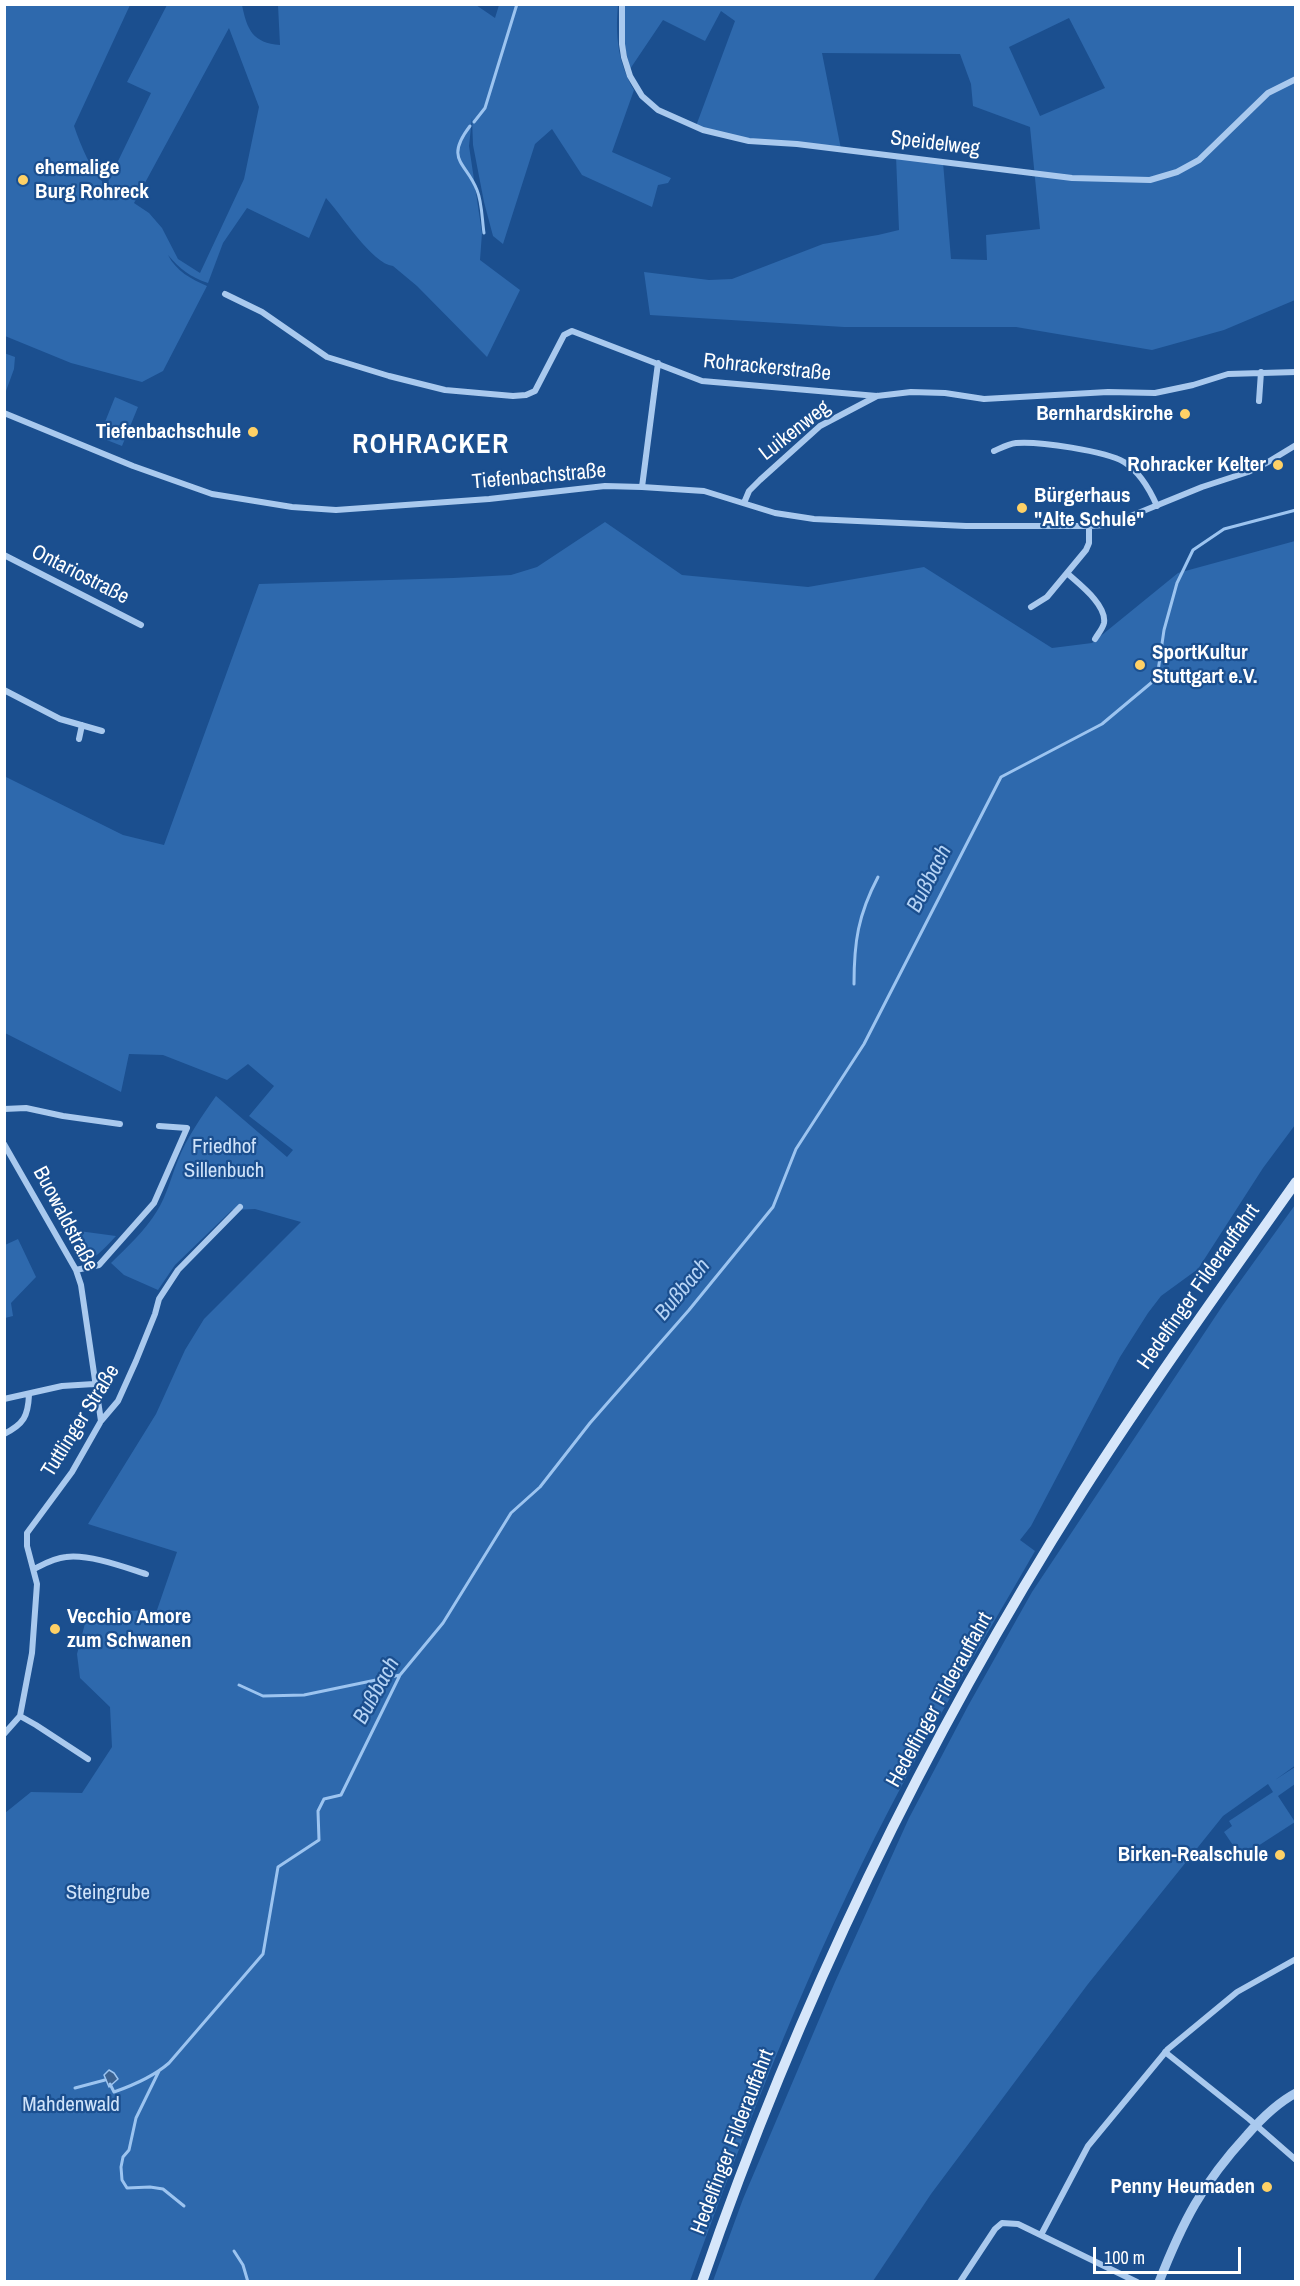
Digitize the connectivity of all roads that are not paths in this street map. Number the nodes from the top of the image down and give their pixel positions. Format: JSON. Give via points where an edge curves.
{"nodes":[{"id":1,"x":622,"y":4,"type":"edge"},
{"id":2,"x":1296,"y":79,"type":"edge"},
{"id":3,"x":225,"y":294,"type":"dead end"},
{"id":4,"x":658,"y":363,"type":"junction"},
{"id":5,"x":1261,"y":372,"type":"junction"},
{"id":6,"x":1296,"y":372,"type":"edge"},
{"id":7,"x":877,"y":396,"type":"junction"},
{"id":8,"x":1259,"y":401,"type":"dead end"},
{"id":9,"x":4,"y":413,"type":"edge"},
{"id":10,"x":1296,"y":445,"type":"edge"},
{"id":11,"x":994,"y":450,"type":"dead end"},
{"id":12,"x":642,"y":487,"type":"junction"},
{"id":13,"x":744,"y":503,"type":"junction"},
{"id":14,"x":1157,"y":506,"type":"junction"},
{"id":15,"x":1089,"y":526,"type":"junction"},
{"id":16,"x":4,"y":555,"type":"edge"},
{"id":17,"x":1068,"y":574,"type":"junction"},
{"id":18,"x":1031,"y":607,"type":"dead end"},
{"id":19,"x":141,"y":625,"type":"dead end"},
{"id":20,"x":1095,"y":639,"type":"dead end"},
{"id":21,"x":4,"y":690,"type":"edge"},
{"id":22,"x":82,"y":725,"type":"junction"},
{"id":23,"x":102,"y":731,"type":"dead end"},
{"id":24,"x":79,"y":739,"type":"dead end"},
{"id":25,"x":4,"y":1109,"type":"edge"},
{"id":26,"x":120,"y":1124,"type":"dead end"},
{"id":27,"x":159,"y":1126,"type":"dead end"},
{"id":28,"x":4,"y":1144,"type":"edge"},
{"id":29,"x":1296,"y":1182,"type":"edge"},
{"id":30,"x":240,"y":1207,"type":"dead end"},
{"id":31,"x":76,"y":1270,"type":"junction"},
{"id":32,"x":94,"y":1384,"type":"junction"},
{"id":33,"x":29,"y":1395,"type":"junction"},
{"id":34,"x":4,"y":1399,"type":"edge"},
{"id":35,"x":101,"y":1421,"type":"junction"},
{"id":36,"x":4,"y":1434,"type":"edge"},
{"id":37,"x":34,"y":1569,"type":"junction"},
{"id":38,"x":146,"y":1574,"type":"dead end"},
{"id":39,"x":20,"y":1716,"type":"junction"},
{"id":40,"x":4,"y":1734,"type":"edge"},
{"id":41,"x":88,"y":1759,"type":"dead end"},
{"id":42,"x":1296,"y":1959,"type":"edge"},
{"id":43,"x":1165,"y":2052,"type":"junction"},
{"id":44,"x":1296,"y":2092,"type":"edge"},
{"id":45,"x":1256,"y":2125,"type":"junction"},
{"id":46,"x":1296,"y":2160,"type":"edge"},
{"id":47,"x":1042,"y":2234,"type":"junction"},
{"id":48,"x":702,"y":2282,"type":"edge"},
{"id":49,"x":960,"y":2282,"type":"edge"},
{"id":50,"x":1137,"y":2282,"type":"edge"},
{"id":51,"x":1159,"y":2282,"type":"edge"}],
"edges":[{"from":1,"to":2,"type":"street","name":"Speidelweg","via":[[624,57],[642,96],[658,110],[703,130],[749,141],[1072,178],[1150,180],[1177,172],[1198,160],[1268,93]]},
{"from":3,"to":4,"type":"street","name":"Rohrackerstraße","via":[[262,312],[327,357],[445,390],[513,396],[535,391],[564,335],[572,331]]},
{"from":4,"to":7,"type":"street","name":"Rohrackerstraße","via":[[714,383]]},
{"from":4,"to":12,"type":"street"},
{"from":5,"to":6,"type":"street","name":"Rohrackerstraße"},
{"from":5,"to":7,"type":"street","name":"Rohrackerstraße","via":[[1228,374],[1155,393],[984,399],[911,392]]},
{"from":5,"to":8,"type":"street"},
{"from":7,"to":13,"type":"street","name":"Luikenweg","via":[[820,426],[749,491]]},
{"from":9,"to":12,"type":"street","name":"Tiefenbachstraße","via":[[204,491],[292,507],[336,510],[605,486]]},
{"from":10,"to":14,"type":"street","name":"Tiefenbachstraße","via":[[1248,472]]},
{"from":11,"to":14,"type":"street","via":[[1013,443],[1028,443],[1103,453],[1126,463],[1148,486]]},
{"from":12,"to":13,"type":"street","name":"Tiefenbachstraße","via":[[704,491]]},
{"from":13,"to":15,"type":"street","name":"Tiefenbachstraße","via":[[814,519],[966,526]]},
{"from":14,"to":15,"type":"street","name":"Tiefenbachstraße","via":[[1105,525]]},
{"from":15,"to":17,"type":"street","via":[[1086,550]]},
{"from":16,"to":19,"type":"street","name":"Ontariostraße"},
{"from":17,"to":18,"type":"street","via":[[1047,597]]},
{"from":17,"to":20,"type":"street","via":[[1091,594],[1104,617],[1104,625]]},
{"from":21,"to":22,"type":"street","via":[[60,719]]},
{"from":22,"to":23,"type":"street"},
{"from":22,"to":24,"type":"street"},
{"from":25,"to":26,"type":"street","via":[[26,1108]]},
{"from":27,"to":31,"type":"street","via":[[187,1128],[154,1203],[99,1265]]},
{"from":28,"to":31,"type":"street","name":"Buowaldstraße"},
{"from":29,"to":48,"type":"main road","name":"Hedelfinger Filderauffahrt","via":[[1082,1494],[931,1752],[803,2019],[731,2197]]},
{"from":30,"to":35,"type":"street","name":"Tuttlinger Straße","via":[[178,1270],[159,1299],[118,1401]]},
{"from":31,"to":32,"type":"street","name":"Buowaldstraße","via":[[84,1298]]},
{"from":32,"to":33,"type":"street","via":[[62,1386]]},
{"from":32,"to":35,"type":"street","name":"Buowaldstraße"},
{"from":33,"to":34,"type":"street"},
{"from":33,"to":36,"type":"street","via":[[28,1411],[20,1424]]},
{"from":35,"to":37,"type":"street","name":"Tuttlinger Straße","via":[[72,1472],[27,1533]]},
{"from":37,"to":38,"type":"street","via":[[73,1557]]},
{"from":37,"to":39,"type":"street","name":"Tuttlinger Straße","via":[[36,1615]]},
{"from":39,"to":40,"type":"street","name":"Tuttlinger Straße"},
{"from":39,"to":41,"type":"street"},
{"from":42,"to":43,"type":"street","via":[[1237,1992]]},
{"from":43,"to":45,"type":"street"},
{"from":43,"to":47,"type":"street","via":[[1088,2146]]},
{"from":44,"to":45,"type":"street"},
{"from":45,"to":46,"type":"street"},
{"from":45,"to":51,"type":"street","via":[[1197,2198]]},
{"from":47,"to":49,"type":"street","via":[[1018,2224],[1002,2223]]},
{"from":47,"to":50,"type":"street"}]}
